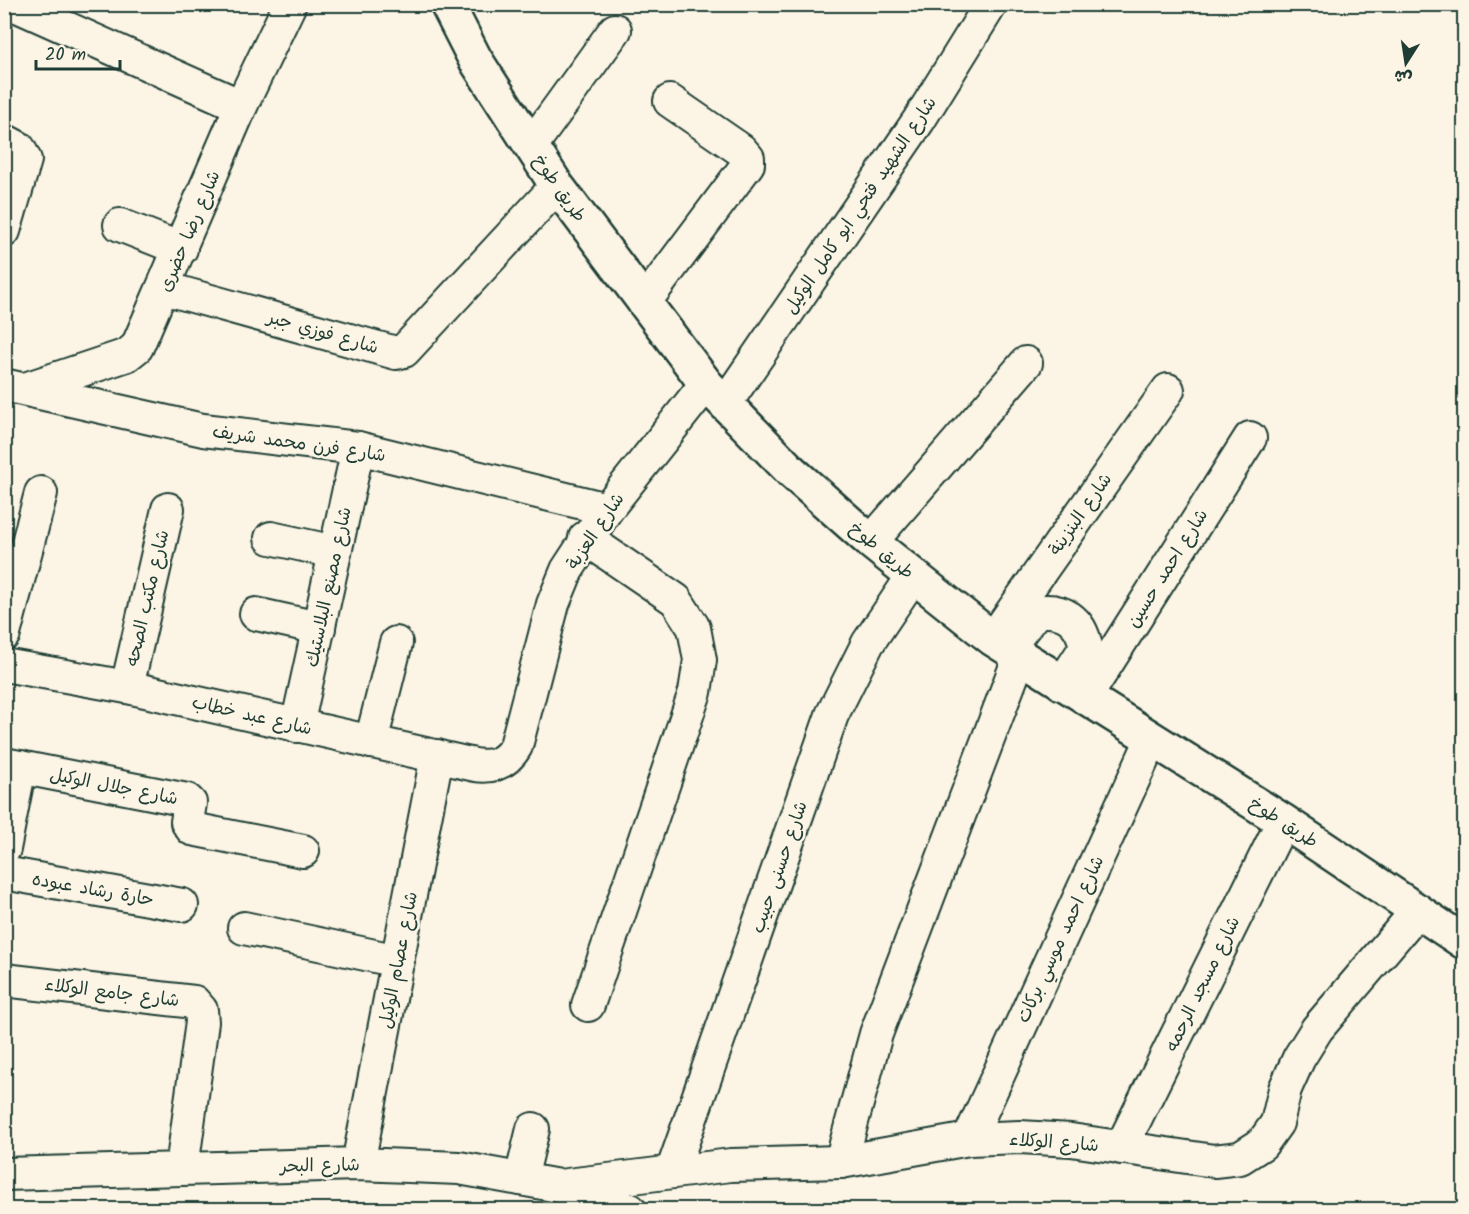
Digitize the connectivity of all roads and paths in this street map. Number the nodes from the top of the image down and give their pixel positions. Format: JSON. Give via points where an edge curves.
{"nodes":[{"id":1,"x":13,"y":4,"type":"edge"},
{"id":2,"x":290,"y":4,"type":"edge"},
{"id":3,"x":447,"y":4,"type":"edge"},
{"id":4,"x":991,"y":4,"type":"edge"},
{"id":5,"x":615,"y":30,"type":"dead end"},
{"id":6,"x":670,"y":101,"type":"dead end"},
{"id":7,"x":242,"y":106,"type":"junction"},
{"id":8,"x":4,"y":140,"type":"edge"},
{"id":9,"x":531,"y":146,"type":"junction"},
{"id":10,"x":557,"y":186,"type":"junction"},
{"id":11,"x":120,"y":225,"type":"dead end"},
{"id":12,"x":4,"y":231,"type":"edge"},
{"id":13,"x":181,"y":249,"type":"junction"},
{"id":14,"x":164,"y":288,"type":"junction"},
{"id":15,"x":644,"y":303,"type":"junction"},
{"id":16,"x":1026,"y":363,"type":"dead end"},
{"id":17,"x":1168,"y":390,"type":"dead end"},
{"id":18,"x":12,"y":392,"type":"edge"},
{"id":19,"x":715,"y":394,"type":"junction"},
{"id":20,"x":1250,"y":438,"type":"dead end"},
{"id":21,"x":358,"y":448,"type":"junction"},
{"id":22,"x":41,"y":493,"type":"dead end"},
{"id":23,"x":168,"y":509,"type":"dead end"},
{"id":24,"x":607,"y":509,"type":"junction"},
{"id":25,"x":271,"y":538,"type":"dead end"},
{"id":26,"x":585,"y":538,"type":"junction"},
{"id":27,"x":871,"y":542,"type":"junction"},
{"id":28,"x":335,"y":552,"type":"junction"},
{"id":29,"x":913,"y":576,"type":"junction"},
{"id":30,"x":256,"y":614,"type":"dead end"},
{"id":31,"x":319,"y":628,"type":"junction"},
{"id":32,"x":4,"y":634,"type":"edge"},
{"id":33,"x":396,"y":643,"type":"dead end"},
{"id":34,"x":1006,"y":649,"type":"junction"},
{"id":35,"x":4,"y":665,"type":"edge"},
{"id":36,"x":127,"y":687,"type":"junction"},
{"id":37,"x":1073,"y":691,"type":"junction"},
{"id":38,"x":297,"y":726,"type":"junction"},
{"id":39,"x":1152,"y":739,"type":"junction"},
{"id":40,"x":371,"y":742,"type":"junction"},
{"id":41,"x":437,"y":756,"type":"junction"},
{"id":42,"x":499,"y":764,"type":"joint"},
{"id":43,"x":12,"y":766,"type":"edge"},
{"id":44,"x":1284,"y":821,"type":"junction"},
{"id":45,"x":4,"y":849,"type":"edge"},
{"id":46,"x":303,"y":851,"type":"dead end"},
{"id":47,"x":4,"y":873,"type":"edge"},
{"id":48,"x":182,"y":905,"type":"dead end"},
{"id":49,"x":1418,"y":910,"type":"junction"},
{"id":50,"x":244,"y":928,"type":"dead end"},
{"id":51,"x":1464,"y":942,"type":"edge"},
{"id":52,"x":398,"y":961,"type":"junction"},
{"id":53,"x":4,"y":980,"type":"edge"},
{"id":54,"x":588,"y":1005,"type":"dead end"},
{"id":55,"x":532,"y":1129,"type":"dead end"},
{"id":56,"x":969,"y":1139,"type":"junction"},
{"id":57,"x":1121,"y":1148,"type":"junction"},
{"id":58,"x":841,"y":1162,"type":"junction"},
{"id":59,"x":358,"y":1164,"type":"junction"},
{"id":60,"x":182,"y":1168,"type":"junction"},
{"id":61,"x":672,"y":1172,"type":"junction"},
{"id":62,"x":4,"y":1174,"type":"edge"},
{"id":63,"x":521,"y":1179,"type":"junction"},
{"id":64,"x":559,"y":1186,"type":"junction"},
{"id":65,"x":630,"y":1209,"type":"edge"}],
"edges":[{"from":1,"to":7,"type":"street"},
{"from":2,"to":7,"type":"street","name":"شارع رضا حضرى"},
{"from":3,"to":9,"type":"main road","name":"طريق طوخ","via":[[475,59]]},
{"from":4,"to":19,"type":"street","name":"شارع الشهيد فتحي ابو كامل الوكيل","via":[[919,120]]},
{"from":5,"to":9,"type":"street"},
{"from":6,"to":15,"type":"street","via":[[746,153],[748,164]]},
{"from":7,"to":13,"type":"street","name":"شارع رضا حضرى"},
{"from":8,"to":12,"type":"street","via":[[19,148],[24,160]]},
{"from":9,"to":10,"type":"main road","name":"طريق طوخ"},
{"from":10,"to":14,"type":"street","name":"شارع فوزي جبر","via":[[404,351],[388,350]]},
{"from":10,"to":15,"type":"main road","name":"طريق طوخ"},
{"from":11,"to":13,"type":"street"},
{"from":13,"to":14,"type":"street","name":"شارع رضا حضرى"},
{"from":14,"to":18,"type":"street","name":"شارع رضا حضرى","via":[[144,336],[128,355]]},
{"from":15,"to":19,"type":"main road","name":"طريق طوخ"},
{"from":16,"to":27,"type":"street"},
{"from":17,"to":34,"type":"street","name":"شارع البنزينة"},
{"from":18,"to":21,"type":"street","name":"شارع فرن محمد شريف","via":[[203,430]]},
{"from":19,"to":24,"type":"street","name":"شارع العزبة"},
{"from":19,"to":27,"type":"main road","name":"طريق طوخ","via":[[791,471]]},
{"from":20,"to":37,"type":"street","name":"شارع احمد حسين"},
{"from":21,"to":24,"type":"street","name":"شارع فرن محمد شريف"},
{"from":21,"to":28,"type":"street","name":"شارع مصنع البلاستيك"},
{"from":22,"to":32,"type":"street"},
{"from":23,"to":36,"type":"street","name":"شارع مكتب الصحه"},
{"from":24,"to":26,"type":"street","name":"شارع العزبة"},
{"from":25,"to":28,"type":"street"},
{"from":26,"to":42,"type":"street","name":"شارع العزبة","via":[[553,604],[516,746]]},
{"from":26,"to":54,"type":"street","via":[[676,600],[694,628],[700,660],[695,692]]},
{"from":27,"to":29,"type":"main road","name":"طريق طوخ"},
{"from":28,"to":31,"type":"street","name":"شارع مصنع البلاستيك"},
{"from":29,"to":34,"type":"main road","name":"طريق طوخ"},
{"from":29,"to":61,"type":"street","name":"شارع حسنى حبيب","via":[[868,643],[832,715]]},
{"from":30,"to":31,"type":"street"},
{"from":31,"to":38,"type":"street","name":"شارع مصنع البلاستيك"},
{"from":33,"to":40,"type":"street"},
{"from":34,"to":37,"type":"main road","name":"طريق طوخ"},
{"from":34,"to":37,"type":"street","via":[[1036,612],[1058,611],[1068,615],[1084,634],[1086,647]]},
{"from":34,"to":58,"type":"street","via":[[876,1034]]},
{"from":35,"to":36,"type":"street","name":"شارع عبد خطاب"},
{"from":36,"to":38,"type":"street","name":"شارع عبد خطاب"},
{"from":37,"to":39,"type":"main road","name":"طريق طوخ"},
{"from":38,"to":40,"type":"street","name":"شارع عبد خطاب"},
{"from":39,"to":44,"type":"main road","name":"طريق طوخ"},
{"from":39,"to":56,"type":"street","name":"شارع احمد موسي بركات"},
{"from":40,"to":41,"type":"street","name":"شارع عبد خطاب"},
{"from":41,"to":42,"type":"street","name":"شارع عبد خطاب","via":[[487,767]]},
{"from":41,"to":52,"type":"street","name":"شارع عصام الوكيل"},
{"from":43,"to":45,"type":"street"},
{"from":43,"to":46,"type":"street","name":"شارع جلال الوكيل","via":[[187,800],[187,822],[192,829]]},
{"from":44,"to":49,"type":"main road","name":"طريق طوخ"},
{"from":44,"to":57,"type":"street","name":"شارع مسجد الرحمه"},
{"from":47,"to":48,"type":"street","name":"حارة رشاد عبوده"},
{"from":49,"to":51,"type":"main road","name":"طريق طوخ"},
{"from":49,"to":57,"type":"street","name":"شارع الوكلاء","via":[[1317,1029],[1285,1089],[1277,1123],[1262,1144],[1240,1158],[1214,1161]]},
{"from":50,"to":52,"type":"street"},
{"from":52,"to":59,"type":"street","name":"شارع عصام الوكيل"},
{"from":53,"to":60,"type":"street","name":"شارع جامع الوكلاء","via":[[194,1002],[201,1010],[202,1022]]},
{"from":55,"to":63,"type":"street"},
{"from":56,"to":57,"type":"street","name":"شارع الوكلاء","via":[[1071,1140]]},
{"from":56,"to":58,"type":"street","name":"شارع الوكلاء"},
{"from":58,"to":61,"type":"street","name":"شارع الوكلاء","via":[[731,1165]]},
{"from":59,"to":60,"type":"street","name":"شارع البحر"},
{"from":59,"to":63,"type":"street","name":"شارع البحر","via":[[459,1168]]},
{"from":60,"to":62,"type":"street","name":"شارع البحر"},
{"from":61,"to":64,"type":"street","name":"شارع الوكلاء"},
{"from":63,"to":64,"type":"street","name":"شارع البحر"},
{"from":64,"to":65,"type":"street","name":"شارع البحر"}]}
